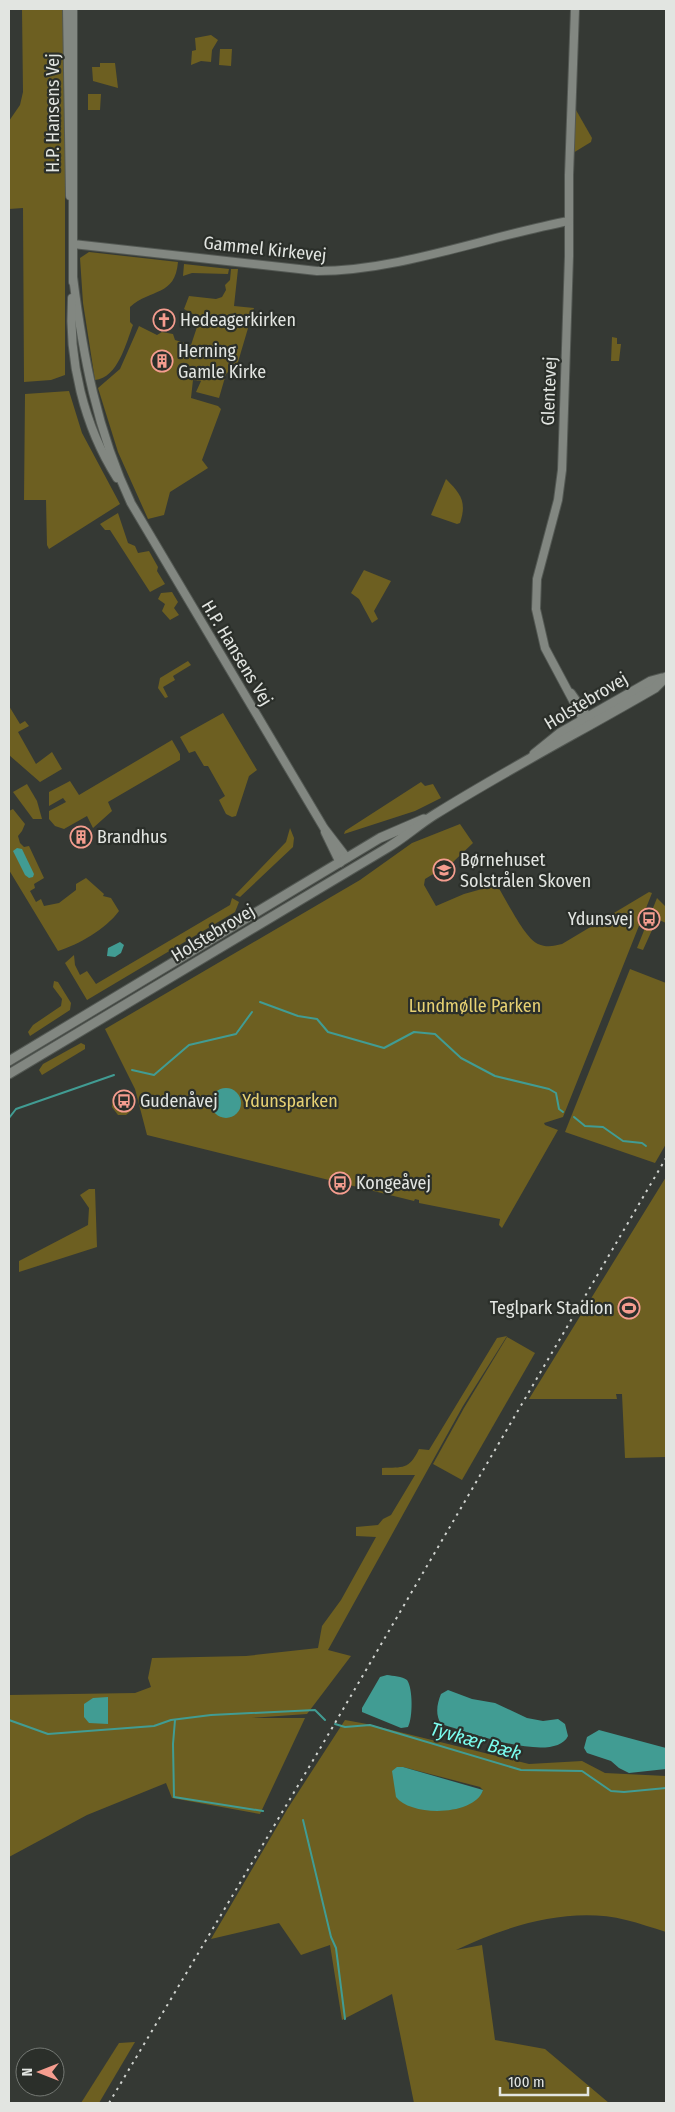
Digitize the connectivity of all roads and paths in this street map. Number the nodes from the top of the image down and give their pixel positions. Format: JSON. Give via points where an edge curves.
{"nodes":[{"id":1,"x":67,"y":9,"type":"edge"},
{"id":2,"x":73,"y":9,"type":"edge"},
{"id":3,"x":575,"y":9,"type":"edge"},
{"id":4,"x":72,"y":218,"type":"junction"},
{"id":5,"x":569,"y":221,"type":"junction"},
{"id":6,"x":73,"y":244,"type":"junction"},
{"id":7,"x":665,"y":677,"type":"edge"},
{"id":8,"x":587,"y":722,"type":"junction"},
{"id":9,"x":528,"y":759,"type":"junction"},
{"id":10,"x":346,"y":864,"type":"junction"},
{"id":11,"x":9,"y":1061,"type":"edge"},
{"id":12,"x":9,"y":1074,"type":"edge"}],
"edges":[{"from":1,"to":4,"type":"street","name":"H.P. Hansens Vej"},
{"from":2,"to":4,"type":"street","name":"H.P. Hansens Vej"},
{"from":3,"to":5,"type":"street","name":"Glentevej"},
{"from":4,"to":6,"type":"street","name":"H.P. Hansens Vej"},
{"from":5,"to":6,"type":"street","name":"Gammel Kirkevej","via":[[339,271]]},
{"from":5,"to":8,"type":"street","name":"Glentevej","via":[[562,470],[536,593],[537,620],[545,648]]},
{"from":6,"to":10,"type":"street","name":"H.P. Hansens Vej","via":[[73,277],[83,355],[126,493]]},
{"from":7,"to":8,"type":"main road","name":"Holstebrovej","via":[[655,688]]},
{"from":8,"to":9,"type":"main road","name":"Holstebrovej","via":[[548,750]]},
{"from":8,"to":9,"type":"main road","name":"Holstebrovej","via":[[560,733]]},
{"from":9,"to":10,"type":"main road","name":"Holstebrovej","via":[[432,817],[380,838]]},
{"from":10,"to":11,"type":"main road","name":"Holstebrovej"},
{"from":10,"to":12,"type":"main road","name":"Holstebrovej","via":[[296,902]]}]}
